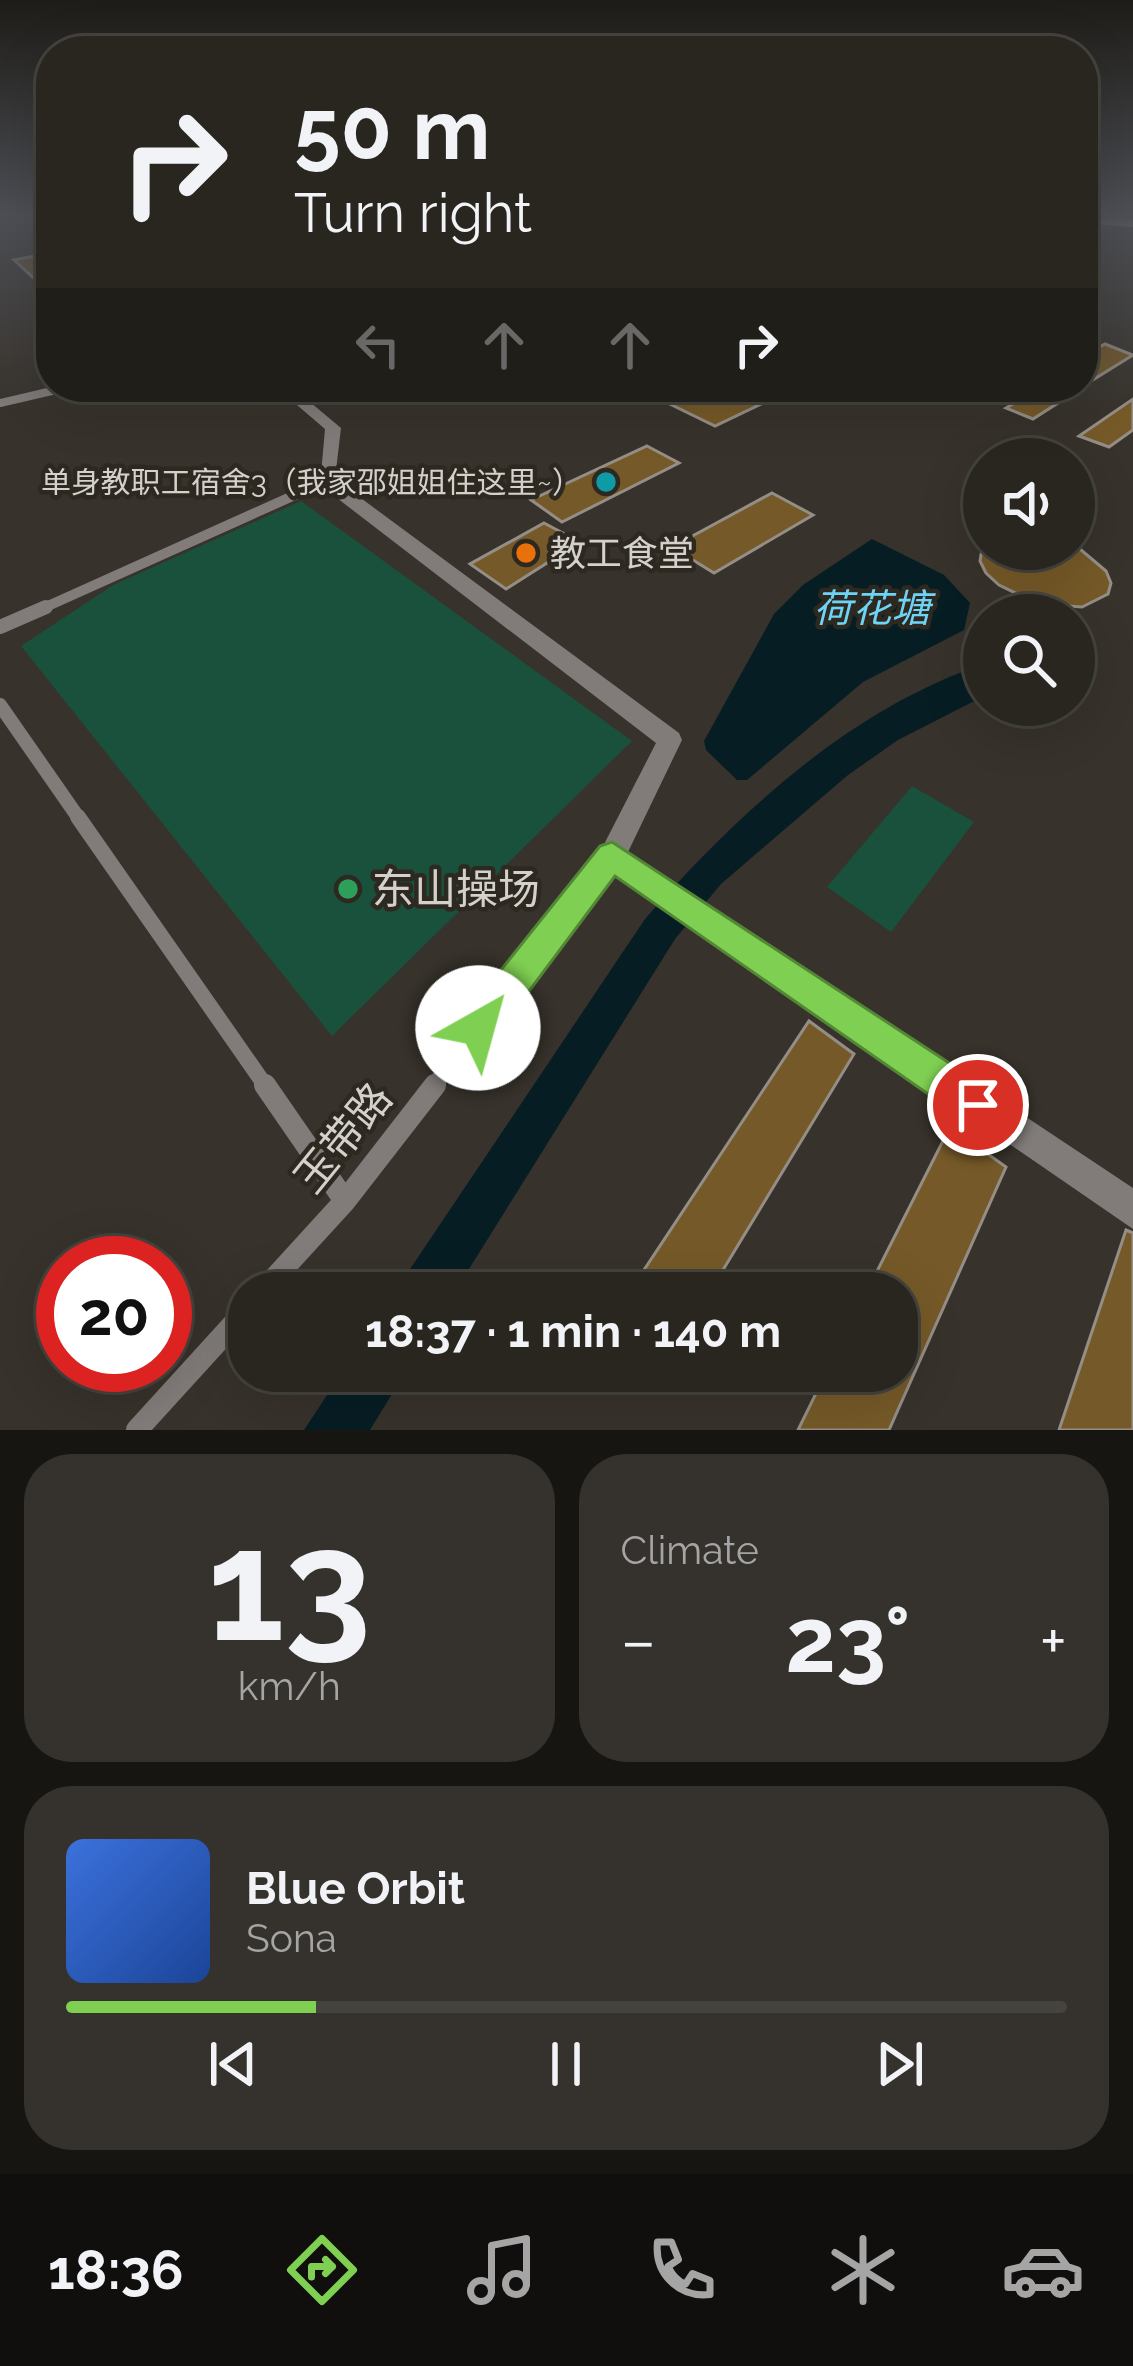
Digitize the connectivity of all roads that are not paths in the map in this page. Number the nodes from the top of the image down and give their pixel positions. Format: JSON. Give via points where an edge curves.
{"nodes":[{"id":1,"x":36,"y":395,"type":"edge"},
{"id":2,"x":301,"y":402,"type":"edge"},
{"id":3,"x":0,"y":403,"type":"edge"},
{"id":4,"x":326,"y":481,"type":"junction"},
{"id":5,"x":0,"y":628,"type":"edge"},
{"id":6,"x":0,"y":705,"type":"edge"},
{"id":7,"x":612,"y":856,"type":"junction"},
{"id":8,"x":345,"y":1201,"type":"junction"},
{"id":9,"x":1133,"y":1210,"type":"edge"},
{"id":10,"x":280,"y":1272,"type":"edge"},
{"id":11,"x":228,"y":1329,"type":"edge"},
{"id":12,"x":137,"y":1430,"type":"edge"}],
"edges":[{"from":1,"to":3,"type":"lane"},
{"from":2,"to":4,"type":"street","via":[[333,428]]},
{"from":4,"to":5,"type":"lane"},
{"from":4,"to":7,"type":"street","via":[[670,740]]},
{"from":6,"to":8,"type":"lane"},
{"from":7,"to":8,"type":"lane","name":"玉带路"},
{"from":7,"to":9,"type":"street"},
{"from":8,"to":10,"type":"lane","name":"玉带路"},
{"from":11,"to":12,"type":"lane"}]}
